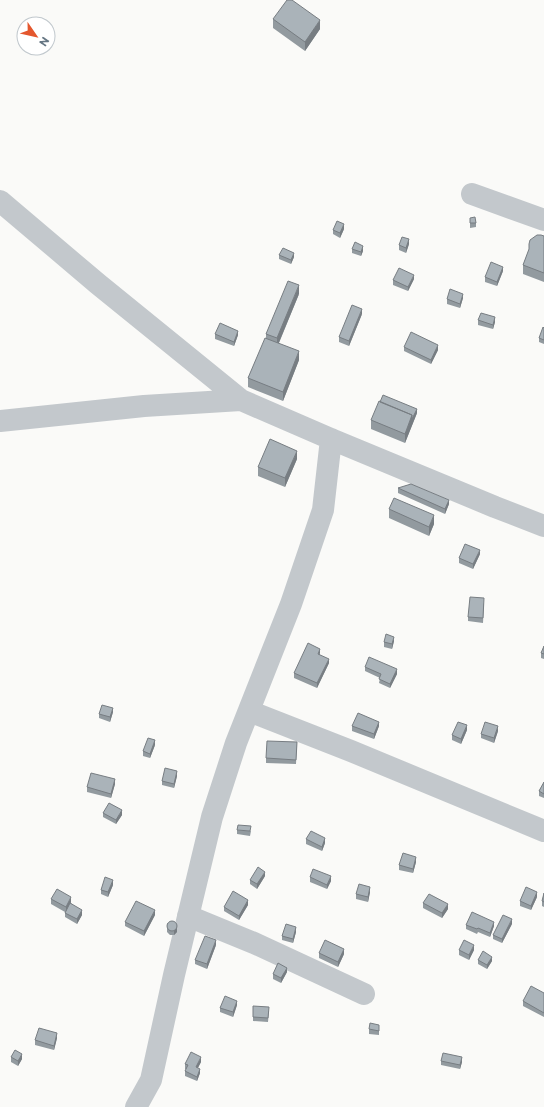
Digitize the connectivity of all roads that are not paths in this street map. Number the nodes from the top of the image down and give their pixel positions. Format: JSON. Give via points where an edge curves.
{"nodes":[{"id":1,"x":472,"y":194,"type":"dead end"},
{"id":2,"x":0,"y":201,"type":"edge"},
{"id":3,"x":544,"y":220,"type":"edge"},
{"id":4,"x":241,"y":400,"type":"junction"},
{"id":5,"x":0,"y":422,"type":"edge"},
{"id":6,"x":331,"y":439,"type":"junction"},
{"id":7,"x":544,"y":526,"type":"edge"},
{"id":8,"x":249,"y":711,"type":"junction"},
{"id":9,"x":544,"y":831,"type":"edge"},
{"id":10,"x":188,"y":916,"type":"junction"},
{"id":11,"x":364,"y":994,"type":"dead end"},
{"id":12,"x":136,"y":1107,"type":"edge"}],
"edges":[{"from":1,"to":3,"type":"street"},
{"from":2,"to":4,"type":"street"},
{"from":4,"to":5,"type":"street","via":[[144,406]]},
{"from":4,"to":6,"type":"street"},
{"from":6,"to":7,"type":"street"},
{"from":6,"to":8,"type":"street","via":[[323,510],[291,604]]},
{"from":8,"to":9,"type":"street","via":[[351,750]]},
{"from":8,"to":10,"type":"street","via":[[212,817]]},
{"from":10,"to":11,"type":"street","via":[[254,943]]},
{"from":10,"to":12,"type":"street","via":[[151,1080]]}]}
